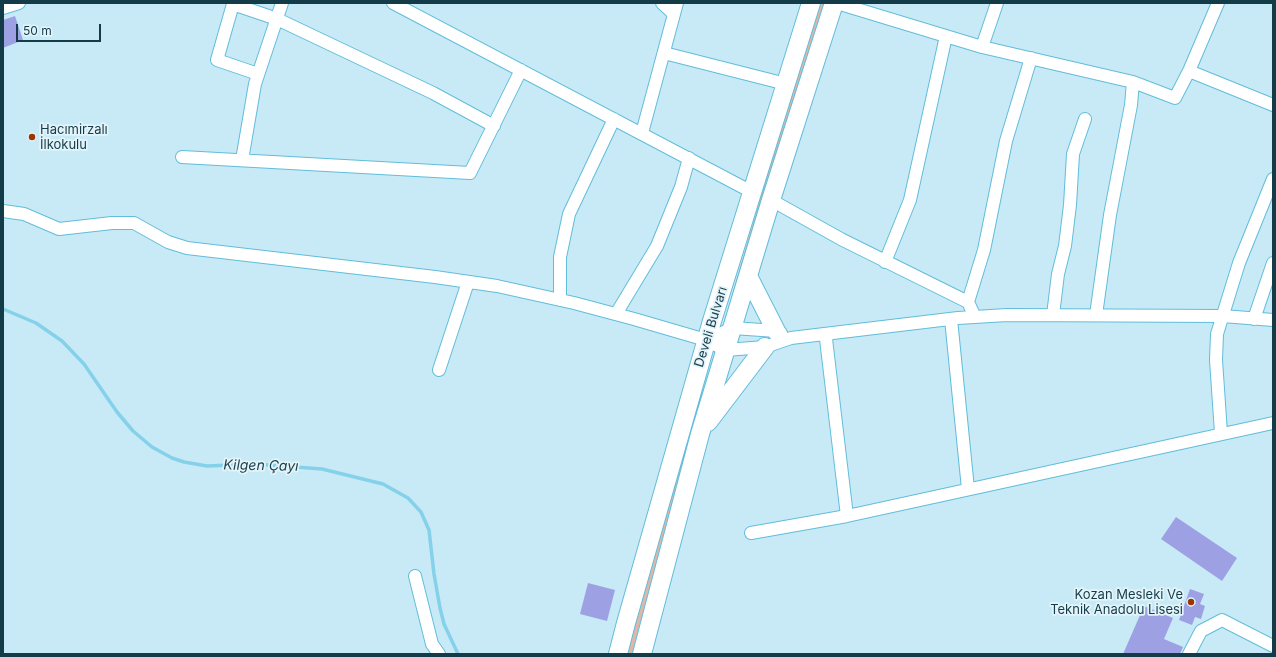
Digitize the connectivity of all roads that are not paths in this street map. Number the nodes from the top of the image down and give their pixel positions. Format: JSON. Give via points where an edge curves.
{"nodes":[{"id":1,"x":19,"y":3,"type":"edge"},
{"id":2,"x":282,"y":3,"type":"edge"},
{"id":3,"x":393,"y":3,"type":"edge"},
{"id":4,"x":662,"y":3,"type":"edge"},
{"id":5,"x":811,"y":3,"type":"edge"},
{"id":6,"x":836,"y":3,"type":"edge"},
{"id":7,"x":997,"y":3,"type":"edge"},
{"id":8,"x":1218,"y":3,"type":"edge"},
{"id":9,"x":3,"y":8,"type":"edge"},
{"id":10,"x":676,"y":9,"type":"edge"},
{"id":11,"x":277,"y":19,"type":"junction"},
{"id":12,"x":946,"y":36,"type":"junction"},
{"id":13,"x":982,"y":47,"type":"junction"},
{"id":14,"x":664,"y":53,"type":"junction"},
{"id":15,"x":1031,"y":58,"type":"junction"},
{"id":16,"x":521,"y":70,"type":"junction"},
{"id":17,"x":1189,"y":71,"type":"junction"},
{"id":18,"x":258,"y":74,"type":"junction"},
{"id":19,"x":1133,"y":82,"type":"junction"},
{"id":20,"x":786,"y":84,"type":"junction"},
{"id":21,"x":1273,"y":105,"type":"edge"},
{"id":22,"x":614,"y":119,"type":"junction"},
{"id":23,"x":1085,"y":119,"type":"dead end"},
{"id":24,"x":494,"y":126,"type":"junction"},
{"id":25,"x":642,"y":134,"type":"junction"},
{"id":26,"x":182,"y":156,"type":"dead end"},
{"id":27,"x":689,"y":158,"type":"junction"},
{"id":28,"x":242,"y":160,"type":"junction"},
{"id":29,"x":1273,"y":179,"type":"edge"},
{"id":30,"x":752,"y":192,"type":"junction"},
{"id":31,"x":771,"y":200,"type":"junction"},
{"id":32,"x":3,"y":212,"type":"edge"},
{"id":33,"x":885,"y":262,"type":"junction"},
{"id":34,"x":1273,"y":263,"type":"edge"},
{"id":35,"x":748,"y":276,"type":"junction"},
{"id":36,"x":468,"y":282,"type":"junction"},
{"id":37,"x":560,"y":300,"type":"junction"},
{"id":38,"x":968,"y":302,"type":"junction"},
{"id":39,"x":616,"y":314,"type":"junction"},
{"id":40,"x":1053,"y":315,"type":"junction"},
{"id":41,"x":1096,"y":316,"type":"junction"},
{"id":42,"x":1223,"y":316,"type":"junction"},
{"id":43,"x":975,"y":317,"type":"junction"},
{"id":44,"x":951,"y":319,"type":"junction"},
{"id":45,"x":1254,"y":319,"type":"junction"},
{"id":46,"x":1273,"y":320,"type":"edge"},
{"id":47,"x":733,"y":328,"type":"junction"},
{"id":48,"x":784,"y":334,"type":"junction"},
{"id":49,"x":828,"y":335,"type":"junction"},
{"id":50,"x":706,"y":340,"type":"junction"},
{"id":51,"x":765,"y":347,"type":"junction"},
{"id":52,"x":726,"y":350,"type":"junction"},
{"id":53,"x":438,"y":370,"type":"dead end"},
{"id":54,"x":1273,"y":423,"type":"edge"},
{"id":55,"x":1221,"y":433,"type":"junction"},
{"id":56,"x":700,"y":434,"type":"junction"},
{"id":57,"x":968,"y":489,"type":"junction"},
{"id":58,"x":847,"y":516,"type":"junction"},
{"id":59,"x":751,"y":533,"type":"dead end"},
{"id":60,"x":415,"y":576,"type":"dead end"},
{"id":61,"x":1273,"y":646,"type":"edge"},
{"id":62,"x":438,"y":654,"type":"edge"},
{"id":63,"x":618,"y":654,"type":"edge"},
{"id":64,"x":642,"y":654,"type":"edge"},
{"id":65,"x":1189,"y":654,"type":"edge"}],
"edges":[{"from":1,"to":9,"type":"street"},
{"from":2,"to":11,"type":"street"},
{"from":3,"to":16,"type":"street"},
{"from":4,"to":10,"type":"street"},
{"from":5,"to":20,"type":"highway","name":"Develi Bulvarı"},
{"from":6,"to":12,"type":"street"},
{"from":6,"to":31,"type":"highway","name":"Develi Bulvarı"},
{"from":7,"to":13,"type":"street"},
{"from":8,"to":17,"type":"street"},
{"from":10,"to":14,"type":"street"},
{"from":11,"to":18,"type":"street"},
{"from":11,"to":18,"type":"street","via":[[233,4],[217,60]]},
{"from":11,"to":24,"type":"street","via":[[433,93]]},
{"from":12,"to":13,"type":"street"},
{"from":12,"to":33,"type":"street","via":[[910,200]]},
{"from":13,"to":15,"type":"street"},
{"from":14,"to":20,"type":"street"},
{"from":14,"to":25,"type":"street"},
{"from":15,"to":19,"type":"street"},
{"from":15,"to":38,"type":"street","via":[[1006,141],[984,250]]},
{"from":16,"to":22,"type":"street"},
{"from":16,"to":24,"type":"street"},
{"from":17,"to":19,"type":"street","via":[[1175,98]]},
{"from":17,"to":21,"type":"street"},
{"from":18,"to":28,"type":"street"},
{"from":19,"to":41,"type":"street"},
{"from":20,"to":30,"type":"highway","name":"Develi Bulvarı"},
{"from":22,"to":25,"type":"street"},
{"from":22,"to":37,"type":"street","via":[[569,214],[560,257]]},
{"from":23,"to":40,"type":"street","via":[[1074,154],[1065,246],[1058,274]]},
{"from":24,"to":28,"type":"street","via":[[470,173]]},
{"from":25,"to":27,"type":"street"},
{"from":26,"to":28,"type":"street"},
{"from":27,"to":30,"type":"street"},
{"from":27,"to":39,"type":"street","via":[[681,187],[657,246]]},
{"from":29,"to":42,"type":"street","via":[[1239,263]]},
{"from":30,"to":50,"type":"highway","name":"Develi Bulvarı"},
{"from":31,"to":33,"type":"street"},
{"from":31,"to":35,"type":"highway","name":"Develi Bulvarı"},
{"from":32,"to":36,"type":"street","via":[[24,214],[59,229],[134,223],[168,242],[187,248]]},
{"from":33,"to":38,"type":"street"},
{"from":34,"to":45,"type":"street"},
{"from":35,"to":47,"type":"highway","name":"Develi Bulvarı"},
{"from":35,"to":48,"type":"highway"},
{"from":36,"to":37,"type":"street"},
{"from":36,"to":53,"type":"street"},
{"from":37,"to":39,"type":"street"},
{"from":38,"to":43,"type":"street"},
{"from":39,"to":50,"type":"street"},
{"from":40,"to":41,"type":"street"},
{"from":40,"to":43,"type":"street"},
{"from":41,"to":42,"type":"street"},
{"from":42,"to":45,"type":"street"},
{"from":42,"to":55,"type":"street","via":[[1216,347]]},
{"from":43,"to":44,"type":"street"},
{"from":44,"to":49,"type":"street"},
{"from":44,"to":57,"type":"street"},
{"from":45,"to":46,"type":"street"},
{"from":47,"to":48,"type":"street"},
{"from":47,"to":50,"type":"street"},
{"from":47,"to":52,"type":"highway","name":"Develi Bulvarı"},
{"from":48,"to":49,"type":"street"},
{"from":48,"to":51,"type":"street"},
{"from":49,"to":58,"type":"street","via":[[826,339]]},
{"from":50,"to":52,"type":"street"},
{"from":50,"to":63,"type":"highway","name":"Develi Bulvarı"},
{"from":51,"to":52,"type":"street"},
{"from":51,"to":56,"type":"highway"},
{"from":52,"to":56,"type":"highway","name":"Develi Bulvarı"},
{"from":54,"to":55,"type":"street"},
{"from":55,"to":57,"type":"street"},
{"from":56,"to":64,"type":"highway","name":"Develi Bulvarı"},
{"from":57,"to":58,"type":"street"},
{"from":58,"to":59,"type":"street"},
{"from":60,"to":62,"type":"street","via":[[432,644]]},
{"from":61,"to":65,"type":"street","via":[[1222,620],[1201,631]]}]}
